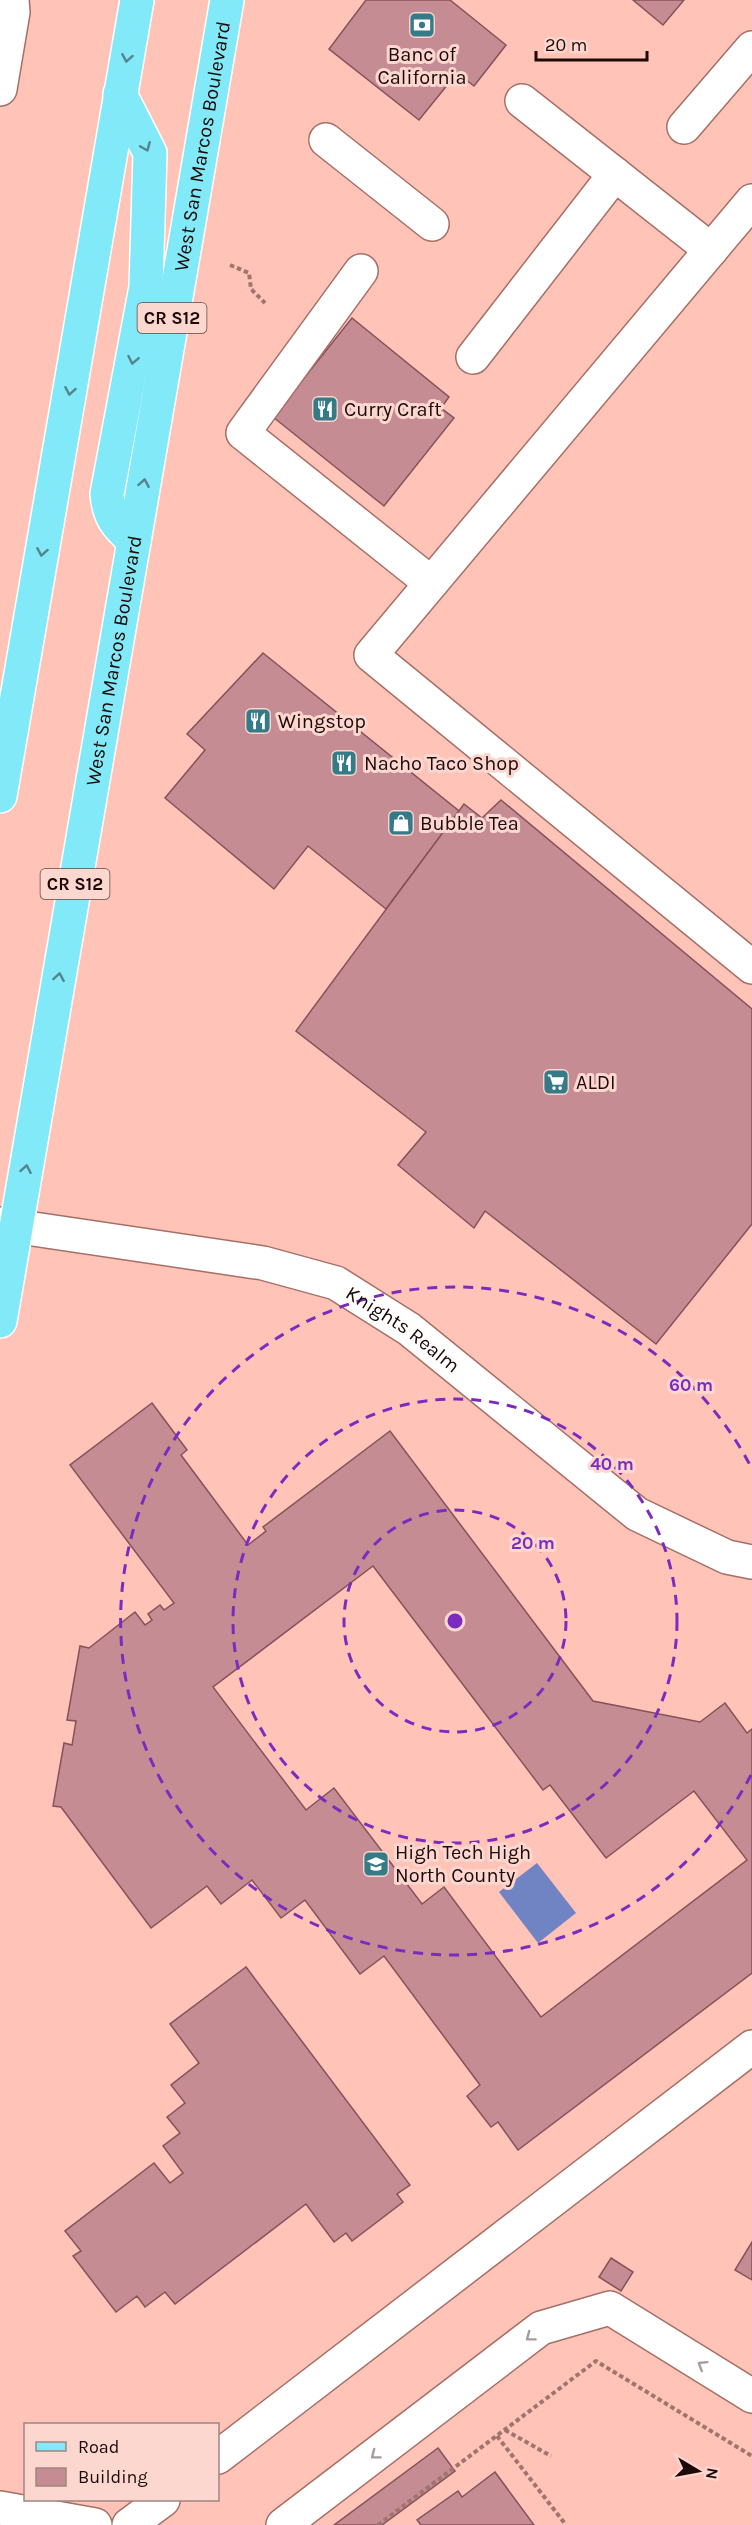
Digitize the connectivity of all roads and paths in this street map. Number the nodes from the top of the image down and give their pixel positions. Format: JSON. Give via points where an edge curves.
{"nodes":[{"id":1,"x":12,"y":0,"type":"edge"},
{"id":2,"x":137,"y":0,"type":"edge"},
{"id":3,"x":227,"y":0,"type":"edge"},
{"id":4,"x":752,"y":48,"type":"edge"},
{"id":5,"x":0,"y":89,"type":"edge"},
{"id":6,"x":120,"y":94,"type":"junction"},
{"id":7,"x":522,"y":101,"type":"dead end"},
{"id":8,"x":684,"y":127,"type":"dead end"},
{"id":9,"x":326,"y":140,"type":"dead end"},
{"id":10,"x":615,"y":174,"type":"junction"},
{"id":11,"x":752,"y":201,"type":"edge"},
{"id":12,"x":432,"y":224,"type":"dead end"},
{"id":13,"x":711,"y":250,"type":"junction"},
{"id":14,"x":231,"y":265,"type":"dead end"},
{"id":15,"x":362,"y":271,"type":"dead end"},
{"id":16,"x":265,"y":303,"type":"dead end"},
{"id":17,"x":473,"y":357,"type":"dead end"},
{"id":18,"x":134,"y":541,"type":"junction"},
{"id":19,"x":431,"y":583,"type":"junction"},
{"id":20,"x":7,"y":712,"type":"edge"},
{"id":21,"x":0,"y":796,"type":"edge"},
{"id":22,"x":752,"y":967,"type":"edge"},
{"id":23,"x":8,"y":1225,"type":"edge"},
{"id":24,"x":0,"y":1321,"type":"edge"},
{"id":25,"x":752,"y":1562,"type":"edge"},
{"id":26,"x":752,"y":2047,"type":"edge"},
{"id":27,"x":752,"y":2396,"type":"edge"},
{"id":28,"x":505,"y":2430,"type":"junction"},
{"id":29,"x":497,"y":2436,"type":"junction"},
{"id":30,"x":219,"y":2456,"type":"edge"},
{"id":31,"x":552,"y":2456,"type":"dead end"},
{"id":32,"x":752,"y":2456,"type":"edge"},
{"id":33,"x":160,"y":2501,"type":"edge"},
{"id":34,"x":0,"y":2508,"type":"edge"},
{"id":35,"x":95,"y":2525,"type":"edge"},
{"id":36,"x":129,"y":2525,"type":"edge"},
{"id":37,"x":283,"y":2525,"type":"edge"},
{"id":38,"x":378,"y":2525,"type":"edge"},
{"id":39,"x":566,"y":2525,"type":"edge"}],
"edges":[{"from":1,"to":5,"type":"street","via":[[14,12]]},
{"from":2,"to":6,"type":"main road","one_way":true},
{"from":18,"to":3,"type":"main road","name":"West San Marcos Boulevard","number":"CR S12","one_way":true},
{"from":4,"to":8,"type":"street"},
{"from":6,"to":18,"type":"main road","one_way":true,"via":[[150,153],[146,287],[107,494],[115,524]]},
{"from":6,"to":20,"type":"main road","one_way":true},
{"from":7,"to":10,"type":"street"},
{"from":9,"to":12,"type":"street"},
{"from":10,"to":13,"type":"street"},
{"from":10,"to":17,"type":"street"},
{"from":11,"to":13,"type":"street"},
{"from":13,"to":19,"type":"street"},
{"from":14,"to":16,"type":"path","via":[[249,273],[251,289]]},
{"from":15,"to":19,"type":"street","via":[[243,433]]},
{"from":23,"to":18,"type":"main road","name":"West San Marcos Boulevard","number":"CR S12","one_way":true},
{"from":19,"to":22,"type":"street","via":[[371,655]]},
{"from":20,"to":21,"type":"main road"},
{"from":23,"to":24,"type":"main road","name":"West San Marcos Boulevard","number":"CR S12"},
{"from":23,"to":25,"type":"street","name":"Knights Realm","via":[[263,1263],[336,1283],[409,1329],[637,1514],[727,1557]]},
{"from":26,"to":30,"type":"street"},
{"from":27,"to":37,"type":"street","one_way":true,"via":[[610,2308],[542,2328]]},
{"from":28,"to":29,"type":"path"},
{"from":28,"to":31,"type":"path"},
{"from":28,"to":32,"type":"path","via":[[596,2361]]},
{"from":29,"to":38,"type":"path"},
{"from":29,"to":39,"type":"path"},
{"from":33,"to":36,"type":"street"},
{"from":34,"to":35,"type":"street"}]}
